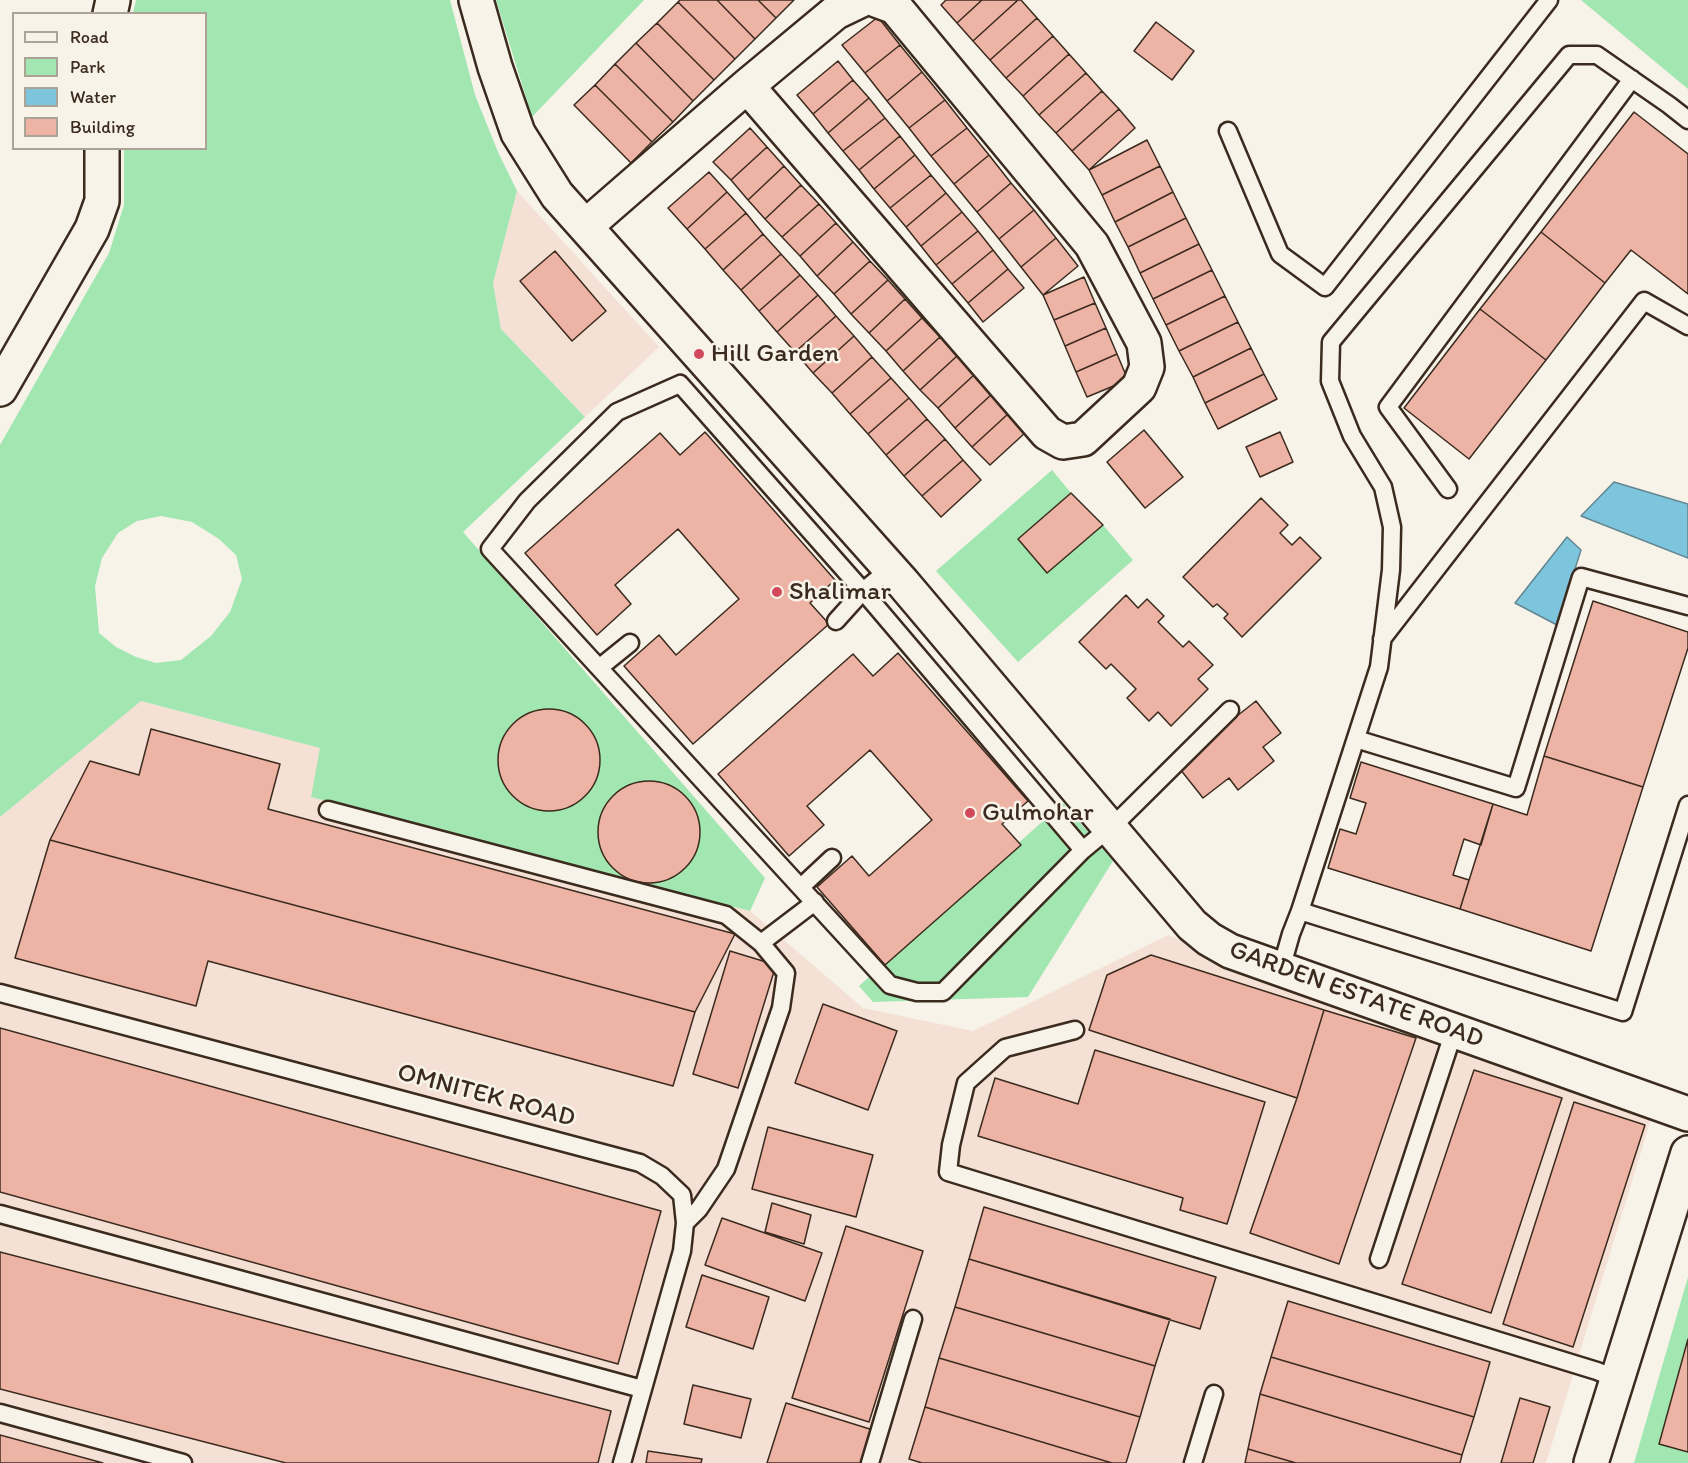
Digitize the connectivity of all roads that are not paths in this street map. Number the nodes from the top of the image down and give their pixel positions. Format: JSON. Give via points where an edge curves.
{"nodes":[{"id":1,"x":476,"y":0,"type":"edge"},
{"id":2,"x":861,"y":0,"type":"edge"},
{"id":3,"x":876,"y":0,"type":"edge"},
{"id":4,"x":1550,"y":0,"type":"edge"},
{"id":5,"x":1632,"y":79,"type":"junction"},
{"id":6,"x":747,"y":86,"type":"junction"},
{"id":7,"x":1688,"y":120,"type":"edge"},
{"id":8,"x":1228,"y":131,"type":"dead end"},
{"id":9,"x":102,"y":150,"type":"edge"},
{"id":10,"x":586,"y":226,"type":"junction"},
{"id":11,"x":1688,"y":326,"type":"edge"},
{"id":12,"x":0,"y":389,"type":"edge"},
{"id":13,"x":1448,"y":489,"type":"dead end"},
{"id":14,"x":890,"y":569,"type":"junction"},
{"id":15,"x":863,"y":591,"type":"junction"},
{"id":16,"x":1688,"y":606,"type":"edge"},
{"id":17,"x":836,"y":621,"type":"dead end"},
{"id":18,"x":1382,"y":639,"type":"junction"},
{"id":19,"x":630,"y":643,"type":"dead end"},
{"id":20,"x":600,"y":668,"type":"junction"},
{"id":21,"x":1230,"y":710,"type":"dead end"},
{"id":22,"x":1356,"y":739,"type":"junction"},
{"id":23,"x":1688,"y":805,"type":"edge"},
{"id":24,"x":328,"y":810,"type":"dead end"},
{"id":25,"x":1110,"y":828,"type":"junction"},
{"id":26,"x":1083,"y":850,"type":"junction"},
{"id":27,"x":832,"y":858,"type":"dead end"},
{"id":28,"x":801,"y":887,"type":"junction"},
{"id":29,"x":815,"y":902,"type":"junction"},
{"id":30,"x":1300,"y":910,"type":"junction"},
{"id":31,"x":760,"y":943,"type":"junction"},
{"id":32,"x":1281,"y":969,"type":"junction"},
{"id":33,"x":0,"y":993,"type":"edge"},
{"id":34,"x":1075,"y":1030,"type":"dead end"},
{"id":35,"x":1454,"y":1031,"type":"junction"},
{"id":36,"x":1688,"y":1114,"type":"edge"},
{"id":37,"x":1688,"y":1153,"type":"edge"},
{"id":38,"x":0,"y":1214,"type":"edge"},
{"id":39,"x":685,"y":1223,"type":"junction"},
{"id":40,"x":1379,"y":1259,"type":"dead end"},
{"id":41,"x":913,"y":1319,"type":"dead end"},
{"id":42,"x":1617,"y":1379,"type":"junction"},
{"id":43,"x":642,"y":1389,"type":"junction"},
{"id":44,"x":1214,"y":1394,"type":"dead end"},
{"id":45,"x":0,"y":1413,"type":"edge"},
{"id":46,"x":183,"y":1463,"type":"edge"},
{"id":47,"x":622,"y":1463,"type":"edge"},
{"id":48,"x":870,"y":1463,"type":"edge"},
{"id":49,"x":1193,"y":1463,"type":"edge"},
{"id":50,"x":1591,"y":1463,"type":"edge"}],
"edges":[{"from":1,"to":10,"type":"street","name":"GARDEN ESTATE ROAD","via":[[518,133],[557,195]]},
{"from":2,"to":6,"type":"street","via":[[836,12]]},
{"from":3,"to":6,"type":"street","via":[[895,7],[1092,245],[1144,343],[1147,367],[1138,387],[1083,439],[1063,442],[1047,433]]},
{"from":4,"to":8,"type":"lane","via":[[1325,287],[1280,254]]},
{"from":5,"to":7,"type":"lane"},
{"from":5,"to":13,"type":"lane","via":[[1388,407]]},
{"from":5,"to":18,"type":"lane","via":[[1597,55],[1569,55],[1331,342],[1330,381],[1352,436],[1383,487],[1392,527]]},
{"from":6,"to":10,"type":"street"},
{"from":9,"to":12,"type":"street","via":[[102,201],[92,229]]},
{"from":10,"to":14,"type":"street","name":"GARDEN ESTATE ROAD"},
{"from":11,"to":18,"type":"lane","via":[[1644,301]]},
{"from":14,"to":15,"type":"lane"},
{"from":14,"to":25,"type":"street","name":"GARDEN ESTATE ROAD"},
{"from":15,"to":17,"type":"lane"},
{"from":15,"to":20,"type":"lane","via":[[680,384],[617,411],[527,501],[490,549]]},
{"from":15,"to":26,"type":"lane"},
{"from":16,"to":22,"type":"lane","via":[[1581,577],[1516,788]]},
{"from":18,"to":22,"type":"lane","via":[[1379,667]]},
{"from":19,"to":20,"type":"lane"},
{"from":20,"to":28,"type":"lane"},
{"from":21,"to":25,"type":"lane"},
{"from":22,"to":30,"type":"lane"},
{"from":23,"to":30,"type":"lane","via":[[1623,1012]]},
{"from":24,"to":31,"type":"lane","via":[[726,915]]},
{"from":25,"to":26,"type":"lane"},
{"from":25,"to":32,"type":"street","name":"GARDEN ESTATE ROAD","via":[[1192,925],[1230,951]]},
{"from":26,"to":29,"type":"lane","via":[[943,992],[917,992],[890,985]]},
{"from":27,"to":28,"type":"lane"},
{"from":28,"to":29,"type":"lane"},
{"from":29,"to":31,"type":"lane"},
{"from":30,"to":32,"type":"lane"},
{"from":31,"to":39,"type":"lane","via":[[786,973],[781,1008],[726,1169]]},
{"from":32,"to":35,"type":"street","name":"GARDEN ESTATE ROAD"},
{"from":33,"to":39,"type":"lane","name":"OMNITEK ROAD","via":[[640,1163],[682,1195]]},
{"from":34,"to":42,"type":"lane","via":[[1005,1048],[966,1083],[948,1172]]},
{"from":35,"to":36,"type":"street","name":"GARDEN ESTATE ROAD"},
{"from":35,"to":40,"type":"lane"},
{"from":37,"to":42,"type":"street"},
{"from":38,"to":43,"type":"lane"},
{"from":39,"to":43,"type":"lane","name":"OMNITEK ROAD","via":[[682,1251]]},
{"from":41,"to":48,"type":"lane"},
{"from":42,"to":50,"type":"street"},
{"from":43,"to":47,"type":"lane","name":"OMNITEK ROAD"},
{"from":44,"to":49,"type":"lane"},
{"from":45,"to":46,"type":"lane"}]}
